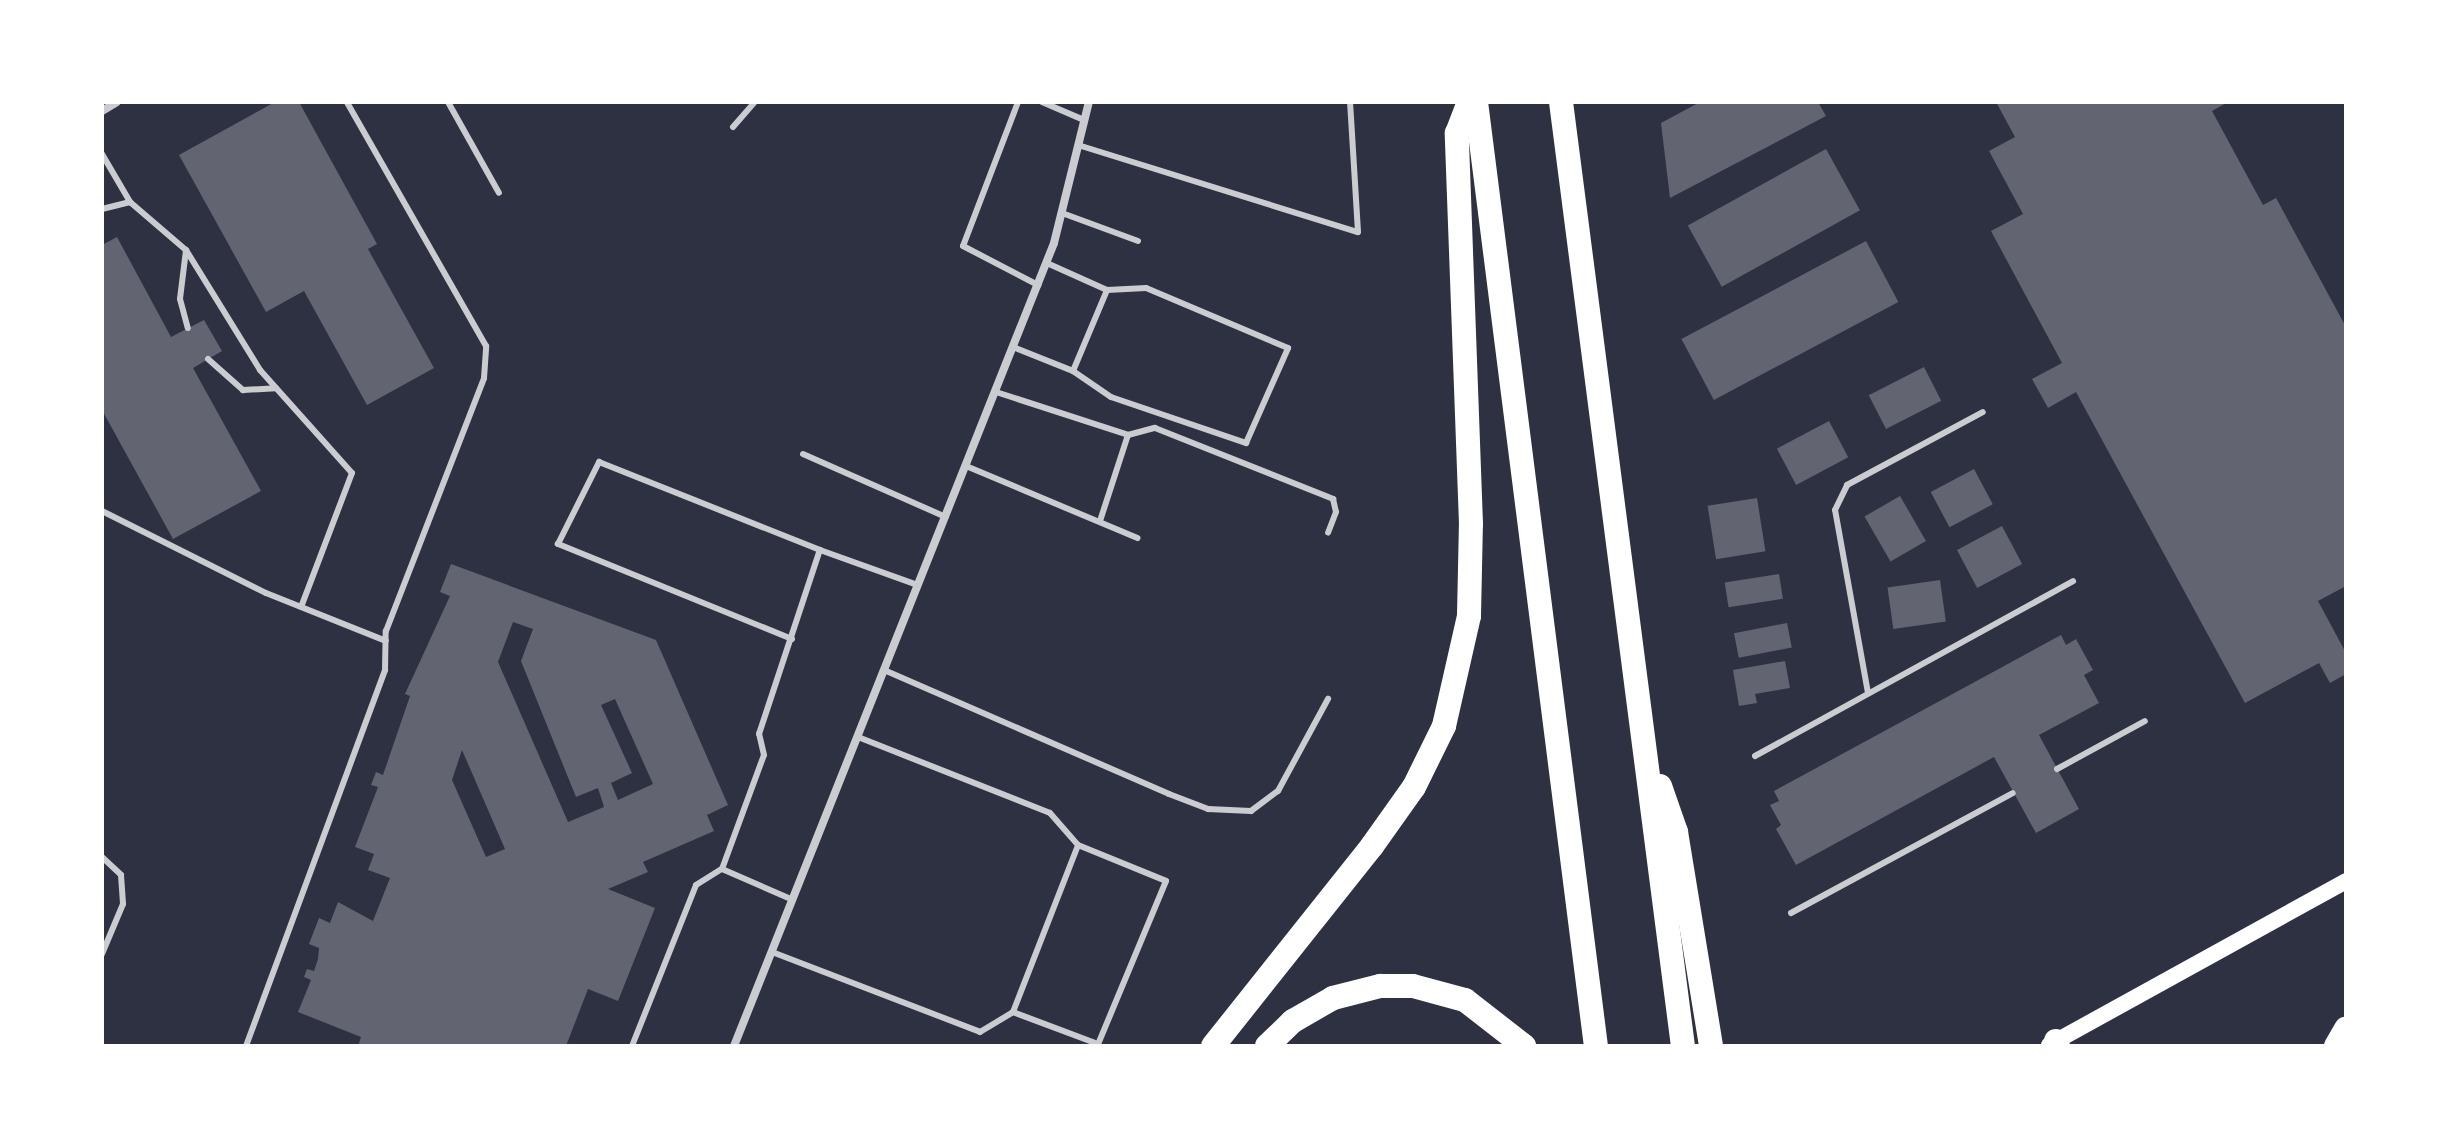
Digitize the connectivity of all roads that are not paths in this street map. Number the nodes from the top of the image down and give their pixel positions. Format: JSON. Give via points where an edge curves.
{"nodes":[{"id":1,"x":117,"y":102,"type":"edge"},
{"id":2,"x":347,"y":102,"type":"edge"},
{"id":3,"x":448,"y":102,"type":"edge"},
{"id":4,"x":755,"y":102,"type":"edge"},
{"id":5,"x":1018,"y":102,"type":"edge"},
{"id":6,"x":1042,"y":102,"type":"edge"},
{"id":7,"x":1089,"y":102,"type":"edge"},
{"id":8,"x":1350,"y":102,"type":"edge"},
{"id":9,"x":1469,"y":102,"type":"edge"},
{"id":10,"x":1476,"y":102,"type":"edge"},
{"id":11,"x":1561,"y":102,"type":"edge"},
{"id":12,"x":104,"y":107,"type":"edge"},
{"id":13,"x":1084,"y":120,"type":"junction"},
{"id":14,"x":733,"y":127,"type":"dead end"},
{"id":15,"x":1078,"y":145,"type":"junction"},
{"id":16,"x":102,"y":154,"type":"edge"},
{"id":17,"x":499,"y":193,"type":"dead end"},
{"id":18,"x":130,"y":202,"type":"junction"},
{"id":19,"x":102,"y":209,"type":"edge"},
{"id":20,"x":1062,"y":213,"type":"junction"},
{"id":21,"x":1138,"y":241,"type":"dead end"},
{"id":22,"x":186,"y":250,"type":"junction"},
{"id":23,"x":1047,"y":263,"type":"junction"},
{"id":24,"x":1038,"y":285,"type":"junction"},
{"id":25,"x":1107,"y":290,"type":"junction"},
{"id":26,"x":188,"y":328,"type":"dead end"},
{"id":27,"x":1013,"y":347,"type":"junction"},
{"id":28,"x":208,"y":359,"type":"dead end"},
{"id":29,"x":1073,"y":371,"type":"junction"},
{"id":30,"x":276,"y":388,"type":"junction"},
{"id":31,"x":996,"y":392,"type":"junction"},
{"id":32,"x":1983,"y":412,"type":"dead end"},
{"id":33,"x":1186,"y":422,"type":"junction"},
{"id":34,"x":1128,"y":435,"type":"junction"},
{"id":35,"x":1181,"y":438,"type":"junction"},
{"id":36,"x":803,"y":454,"type":"dead end"},
{"id":37,"x":966,"y":466,"type":"junction"},
{"id":38,"x":102,"y":511,"type":"edge"},
{"id":39,"x":946,"y":517,"type":"junction"},
{"id":40,"x":1100,"y":521,"type":"junction"},
{"id":41,"x":1328,"y":533,"type":"dead end"},
{"id":42,"x":1137,"y":538,"type":"dead end"},
{"id":43,"x":820,"y":550,"type":"junction"},
{"id":44,"x":2073,"y":581,"type":"dead end"},
{"id":45,"x":918,"y":585,"type":"junction"},
{"id":46,"x":301,"y":607,"type":"junction"},
{"id":47,"x":792,"y":639,"type":"junction"},
{"id":48,"x":386,"y":641,"type":"junction"},
{"id":49,"x":884,"y":670,"type":"junction"},
{"id":50,"x":1868,"y":693,"type":"junction"},
{"id":51,"x":1328,"y":699,"type":"dead end"},
{"id":52,"x":2145,"y":721,"type":"dead end"},
{"id":53,"x":858,"y":737,"type":"junction"},
{"id":54,"x":1645,"y":742,"type":"junction"},
{"id":55,"x":1755,"y":756,"type":"dead end"},
{"id":56,"x":2057,"y":769,"type":"dead end"},
{"id":57,"x":2013,"y":793,"type":"dead end"},
{"id":58,"x":1078,"y":845,"type":"junction"},
{"id":59,"x":102,"y":857,"type":"edge"},
{"id":60,"x":722,"y":869,"type":"junction"},
{"id":61,"x":2346,"y":881,"type":"edge"},
{"id":62,"x":793,"y":900,"type":"junction"},
{"id":63,"x":1791,"y":913,"type":"dead end"},
{"id":64,"x":772,"y":952,"type":"junction"},
{"id":65,"x":102,"y":954,"type":"edge"},
{"id":66,"x":1013,"y":1012,"type":"junction"},
{"id":67,"x":2346,"y":1029,"type":"edge"},
{"id":68,"x":2054,"y":1044,"type":"edge"},
{"id":69,"x":246,"y":1046,"type":"edge"},
{"id":70,"x":632,"y":1046,"type":"edge"},
{"id":71,"x":734,"y":1046,"type":"edge"},
{"id":72,"x":1213,"y":1046,"type":"edge"},
{"id":73,"x":1267,"y":1046,"type":"edge"},
{"id":74,"x":1524,"y":1046,"type":"edge"},
{"id":75,"x":1596,"y":1046,"type":"edge"},
{"id":76,"x":1683,"y":1046,"type":"edge"},
{"id":77,"x":1711,"y":1046,"type":"edge"},
{"id":78,"x":2336,"y":1046,"type":"edge"}],
"edges":[{"from":1,"to":12,"type":"street"},
{"from":2,"to":48,"type":"lane","via":[[486,346],[484,378]]},
{"from":3,"to":17,"type":"lane"},
{"from":4,"to":14,"type":"lane"},
{"from":5,"to":24,"type":"lane","via":[[963,240],[971,254]]},
{"from":6,"to":13,"type":"lane"},
{"from":7,"to":13,"type":"street"},
{"from":8,"to":15,"type":"lane","via":[[1358,232]]},
{"from":9,"to":72,"type":"highway","via":[[1457,133],[1471,524],[1469,616],[1444,726],[1414,787],[1372,846]]},
{"from":10,"to":75,"type":"highway"},
{"from":11,"to":54,"type":"highway"},
{"from":13,"to":15,"type":"street"},
{"from":15,"to":20,"type":"street"},
{"from":16,"to":18,"type":"lane"},
{"from":18,"to":19,"type":"lane"},
{"from":18,"to":22,"type":"lane"},
{"from":20,"to":21,"type":"lane"},
{"from":20,"to":23,"type":"street"},
{"from":22,"to":26,"type":"lane","via":[[180,299]]},
{"from":22,"to":30,"type":"lane"},
{"from":23,"to":24,"type":"street"},
{"from":23,"to":25,"type":"lane"},
{"from":24,"to":27,"type":"street"},
{"from":25,"to":29,"type":"lane"},
{"from":25,"to":33,"type":"lane","via":[[1146,288],[1288,348],[1246,443]]},
{"from":27,"to":29,"type":"lane"},
{"from":27,"to":31,"type":"street"},
{"from":28,"to":30,"type":"lane","via":[[243,390]]},
{"from":29,"to":33,"type":"lane","via":[[1111,397]]},
{"from":30,"to":46,"type":"lane","via":[[352,473]]},
{"from":31,"to":34,"type":"lane"},
{"from":31,"to":37,"type":"street"},
{"from":32,"to":50,"type":"lane","via":[[1847,485],[1835,510]]},
{"from":33,"to":35,"type":"lane"},
{"from":34,"to":35,"type":"lane","via":[[1155,428]]},
{"from":34,"to":40,"type":"lane"},
{"from":35,"to":41,"type":"lane","via":[[1333,499],[1336,512]]},
{"from":36,"to":39,"type":"lane"},
{"from":37,"to":39,"type":"street"},
{"from":37,"to":40,"type":"lane"},
{"from":38,"to":46,"type":"lane"},
{"from":39,"to":45,"type":"street"},
{"from":40,"to":42,"type":"lane"},
{"from":43,"to":45,"type":"lane"},
{"from":43,"to":47,"type":"lane"},
{"from":43,"to":47,"type":"lane","via":[[599,462],[558,544]]},
{"from":44,"to":50,"type":"lane"},
{"from":45,"to":49,"type":"street"},
{"from":46,"to":48,"type":"lane"},
{"from":47,"to":60,"type":"lane","via":[[759,734],[764,755]]},
{"from":48,"to":69,"type":"lane","via":[[385,670]]},
{"from":49,"to":51,"type":"lane","via":[[1208,809],[1251,811],[1278,791]]},
{"from":49,"to":53,"type":"street"},
{"from":50,"to":55,"type":"lane"},
{"from":52,"to":56,"type":"lane"},
{"from":53,"to":58,"type":"lane","via":[[1050,813]]},
{"from":53,"to":62,"type":"street"},
{"from":54,"to":76,"type":"highway"},
{"from":54,"to":77,"type":"highway","via":[[1676,832]]},
{"from":57,"to":63,"type":"lane"},
{"from":58,"to":66,"type":"lane"},
{"from":58,"to":66,"type":"lane","via":[[1166,881],[1098,1044]]},
{"from":59,"to":65,"type":"lane","via":[[121,875],[123,904]]},
{"from":60,"to":62,"type":"lane"},
{"from":60,"to":70,"type":"lane","via":[[696,885]]},
{"from":61,"to":68,"type":"main road"},
{"from":62,"to":64,"type":"street"},
{"from":64,"to":66,"type":"lane","via":[[980,1032]]},
{"from":64,"to":71,"type":"street"},
{"from":67,"to":78,"type":"highway"},
{"from":73,"to":74,"type":"highway","via":[[1293,1021],[1333,998],[1380,986],[1413,986],[1465,1000]]}]}
